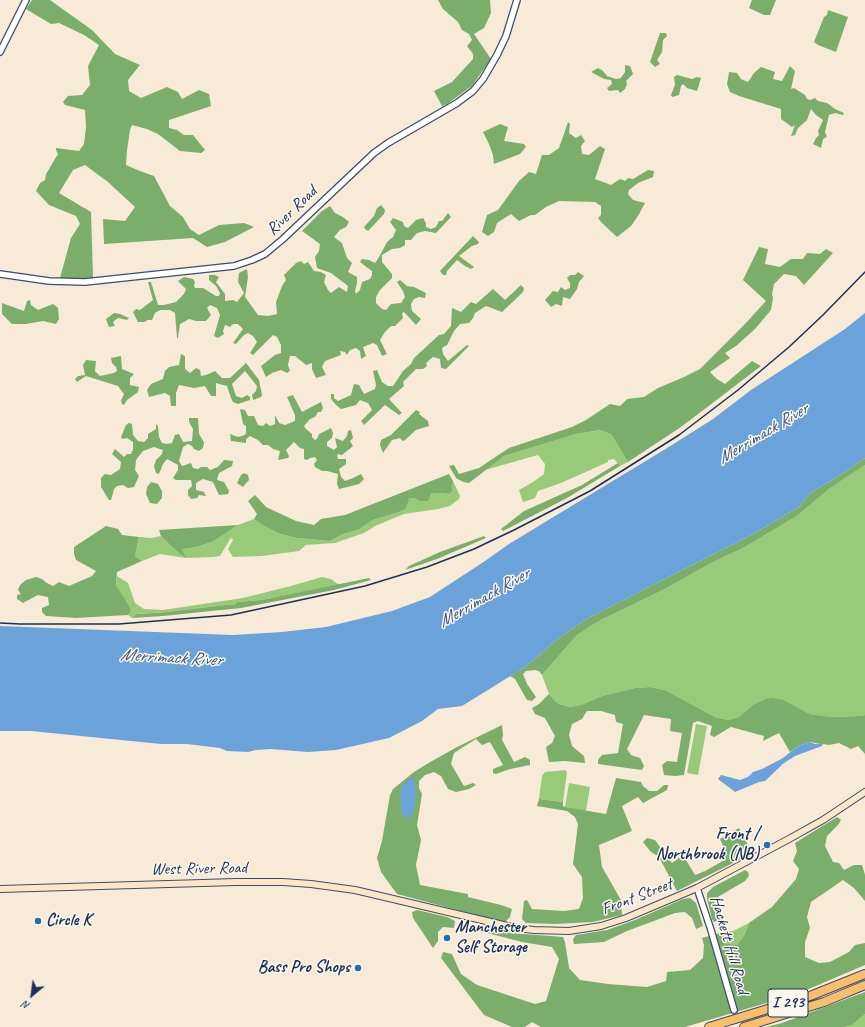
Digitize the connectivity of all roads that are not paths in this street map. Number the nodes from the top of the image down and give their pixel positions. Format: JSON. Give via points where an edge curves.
{"nodes":[{"id":1,"x":26,"y":0,"type":"edge"},
{"id":2,"x":517,"y":0,"type":"edge"},
{"id":3,"x":0,"y":52,"type":"edge"},
{"id":4,"x":0,"y":274,"type":"edge"},
{"id":5,"x":865,"y":792,"type":"edge"},
{"id":6,"x":697,"y":888,"type":"junction"},
{"id":7,"x":0,"y":889,"type":"edge"},
{"id":8,"x":397,"y":899,"type":"joint"},
{"id":9,"x":865,"y":974,"type":"edge"},
{"id":10,"x":865,"y":985,"type":"edge"},
{"id":11,"x":734,"y":1010,"type":"tunnel mouth"},
{"id":12,"x":708,"y":1027,"type":"edge"},
{"id":13,"x":744,"y":1027,"type":"edge"}],
"edges":[{"from":1,"to":3,"type":"street"},
{"from":2,"to":4,"type":"street","name":"River Road","via":[[497,55],[473,91],[374,153],[265,254],[234,266],[85,282],[54,282]]},
{"from":5,"to":6,"type":"main road","name":"Front Street","via":[[796,836]]},
{"from":6,"to":8,"type":"main road","name":"Front Street","via":[[626,918],[601,926],[570,931],[516,928]]},
{"from":6,"to":11,"type":"street","name":"Hackett Hill Road"},
{"from":7,"to":8,"type":"main road","name":"West River Road","via":[[283,882],[343,887]]},
{"from":9,"to":12,"type":"highway","number":"I 293","via":[[810,996]]},
{"from":10,"to":13,"type":"highway","number":"I 293","via":[[824,1002]]}]}
